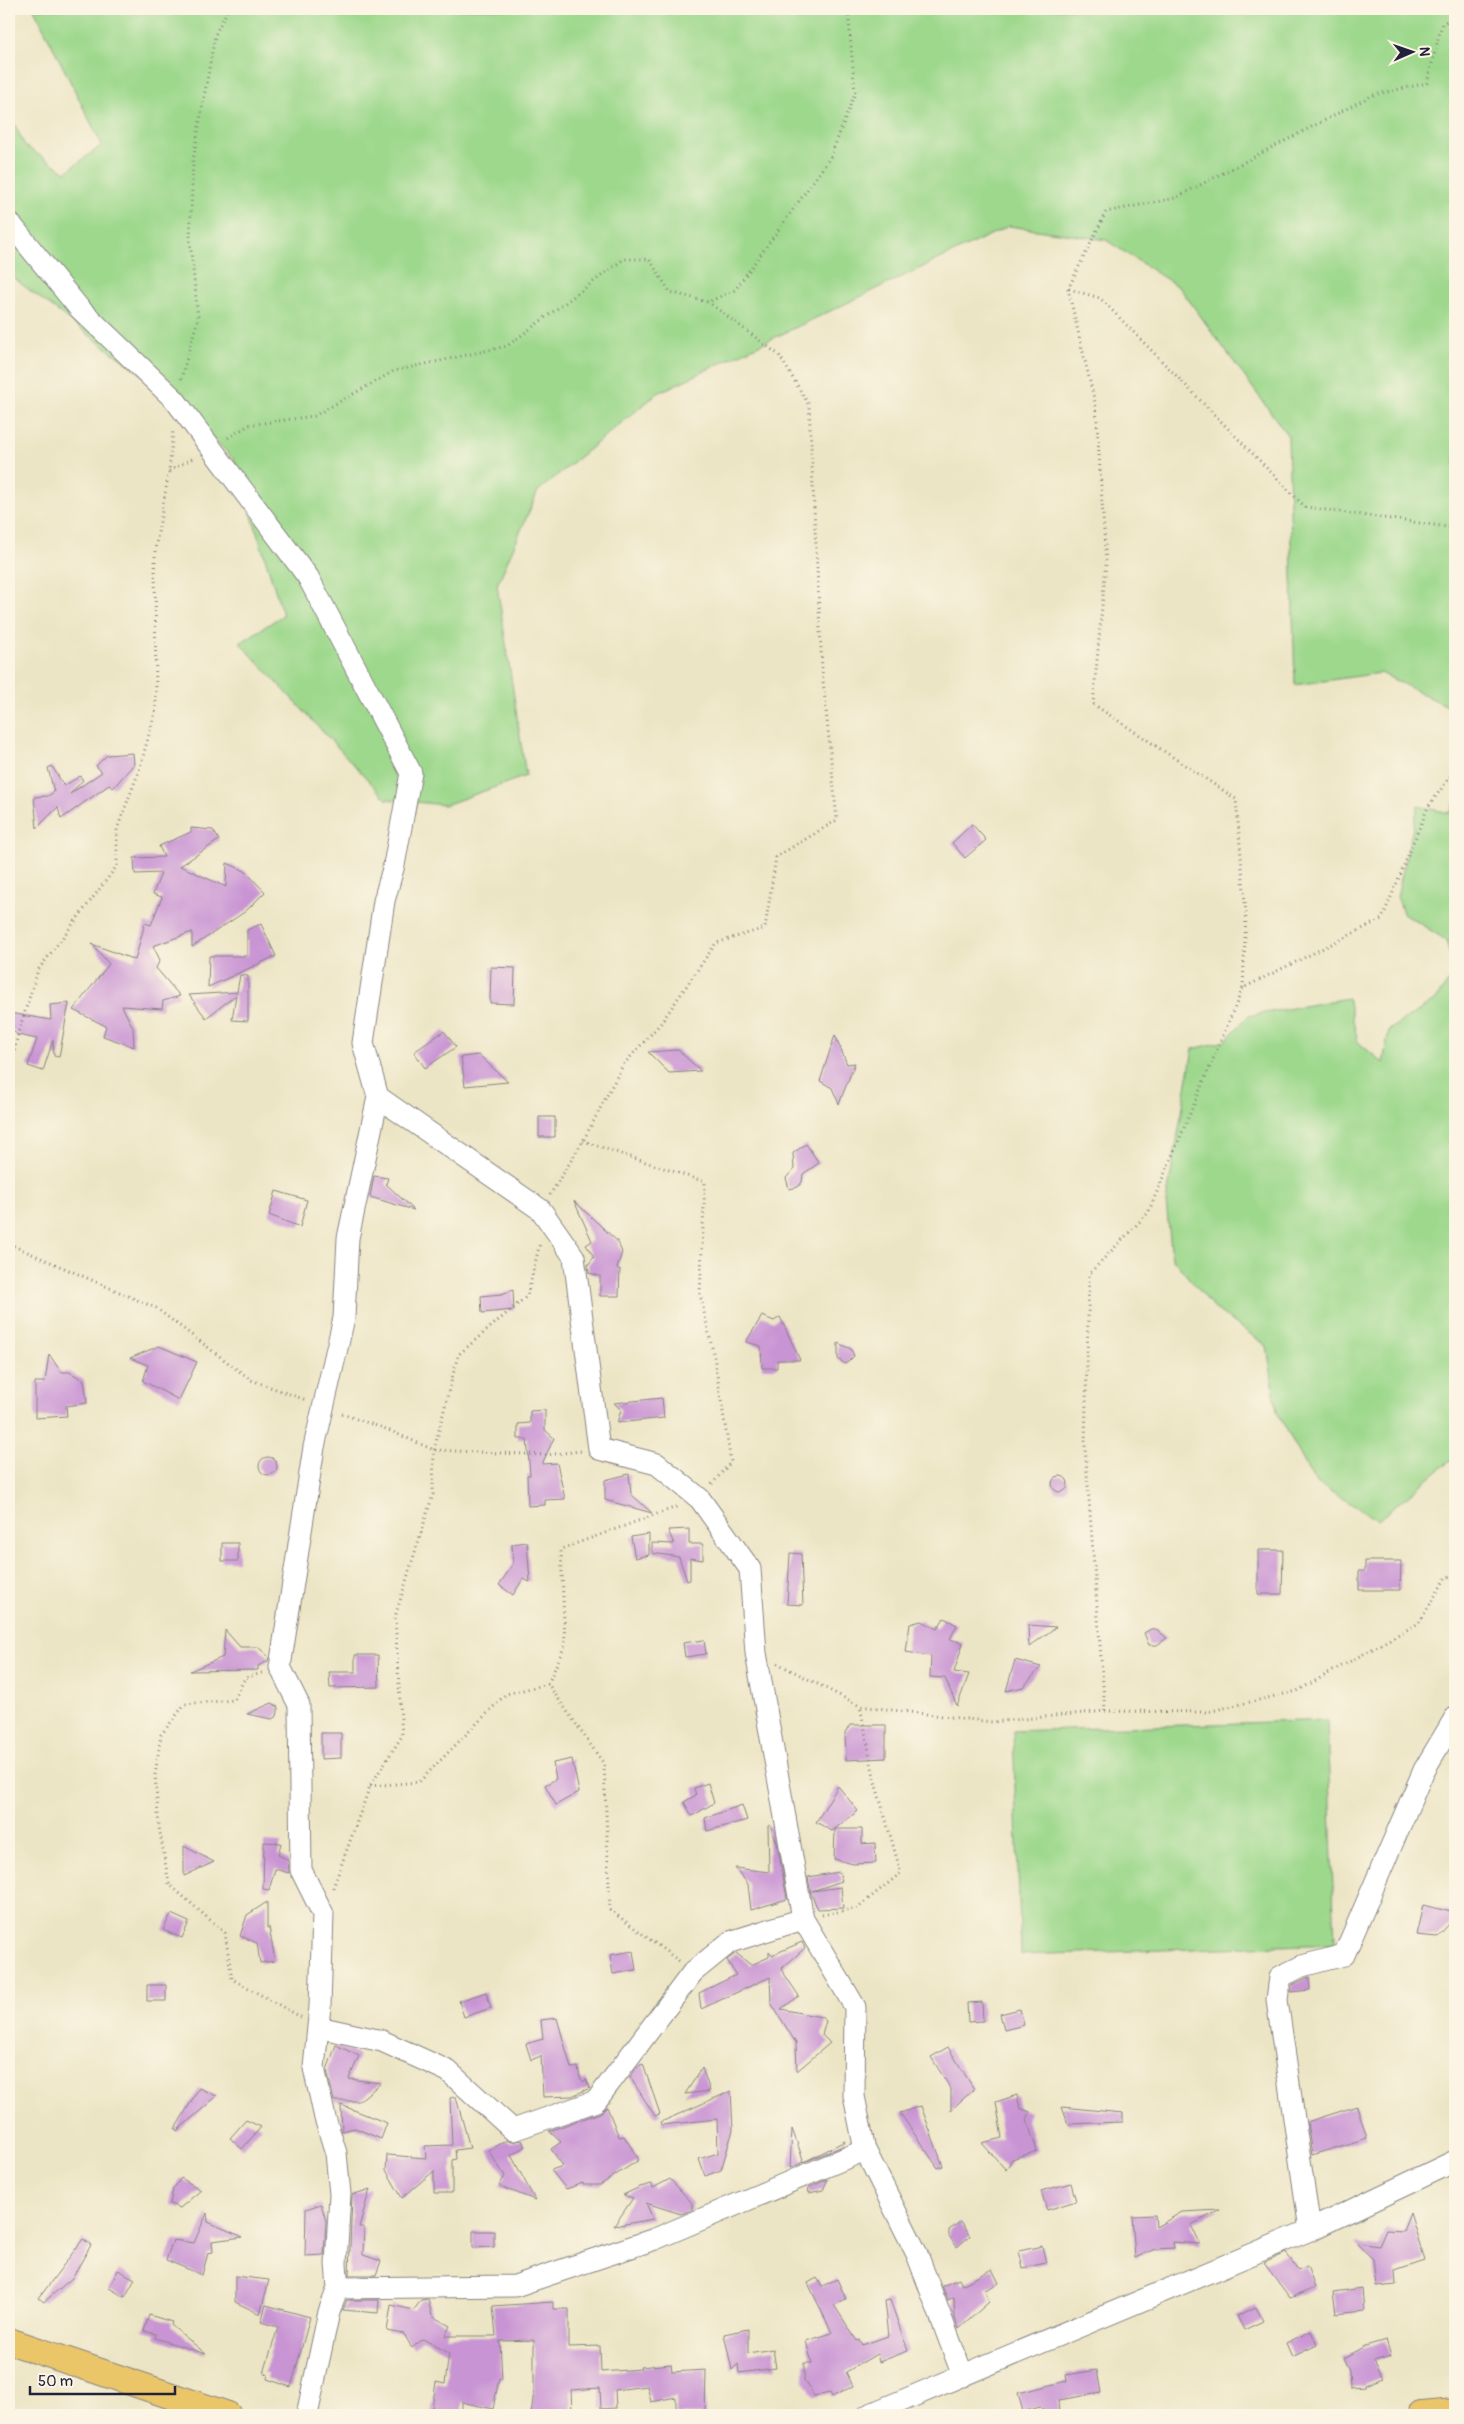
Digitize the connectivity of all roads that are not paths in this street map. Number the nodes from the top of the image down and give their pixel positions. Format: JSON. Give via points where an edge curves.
{"nodes":[{"id":1,"x":9,"y":222,"type":"edge"},
{"id":2,"x":378,"y":1097,"type":"junction"},
{"id":3,"x":1455,"y":1718,"type":"edge"},
{"id":4,"x":803,"y":1919,"type":"junction"},
{"id":5,"x":318,"y":2027,"type":"junction"},
{"id":6,"x":865,"y":2150,"type":"junction"},
{"id":7,"x":1455,"y":2161,"type":"edge"},
{"id":8,"x":1310,"y":2230,"type":"junction"},
{"id":9,"x":338,"y":2288,"type":"junction"},
{"id":10,"x":9,"y":2341,"type":"edge"},
{"id":11,"x":963,"y":2376,"type":"junction"},
{"id":12,"x":1455,"y":2412,"type":"edge"},
{"id":13,"x":228,"y":2415,"type":"edge"},
{"id":14,"x":307,"y":2415,"type":"edge"},
{"id":15,"x":868,"y":2415,"type":"edge"},
{"id":16,"x":1420,"y":2415,"type":"edge"}],
"edges":[{"from":1,"to":2,"type":"street","via":[[79,308],[175,400],[308,577],[411,773],[384,902],[363,1043]]},
{"from":2,"to":4,"type":"street","via":[[541,1210],[574,1257],[599,1449],[657,1464],[700,1499],[750,1569],[756,1653]]},
{"from":2,"to":5,"type":"street","via":[[348,1238],[344,1318],[314,1447],[280,1667],[298,1705],[301,1870],[323,1914]]},
{"from":3,"to":8,"type":"street","via":[[1424,1770],[1344,1955],[1302,1966],[1280,1977],[1277,2000]]},
{"from":4,"to":5,"type":"street","via":[[730,1942],[693,1972],[596,2102],[513,2130],[448,2071],[382,2041]]},
{"from":4,"to":6,"type":"street","via":[[855,2007],[854,2096]]},
{"from":5,"to":9,"type":"street","via":[[314,2068],[336,2152],[340,2194],[336,2264]]},
{"from":6,"to":9,"type":"street","via":[[655,2239],[516,2286]]},
{"from":6,"to":11,"type":"street","via":[[916,2254]]},
{"from":7,"to":8,"type":"street"},
{"from":8,"to":11,"type":"street"},
{"from":9,"to":14,"type":"street","via":[[329,2312]]},
{"from":10,"to":13,"type":"main road"},
{"from":11,"to":15,"type":"street"},
{"from":12,"to":16,"type":"main road"}]}
